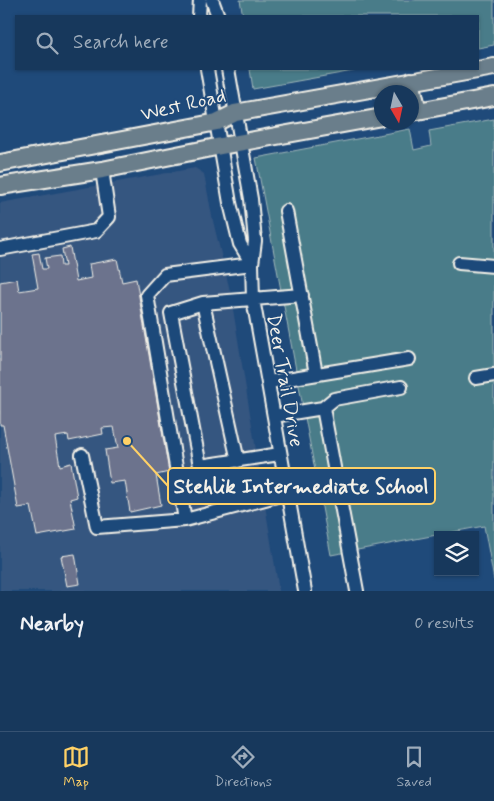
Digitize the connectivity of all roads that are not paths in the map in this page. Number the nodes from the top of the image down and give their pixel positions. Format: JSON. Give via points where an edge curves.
{"nodes":[{"id":1,"x":200,"y":0,"type":"edge"},
{"id":2,"x":212,"y":0,"type":"edge"},
{"id":3,"x":199,"y":15,"type":"edge"},
{"id":4,"x":218,"y":15,"type":"edge"},
{"id":5,"x":494,"y":67,"type":"edge"},
{"id":6,"x":207,"y":70,"type":"edge"},
{"id":7,"x":228,"y":70,"type":"edge"},
{"id":8,"x":476,"y":70,"type":"edge"},
{"id":9,"x":479,"y":70,"type":"edge"},
{"id":10,"x":411,"y":81,"type":"junction"},
{"id":11,"x":412,"y":85,"type":"edge"},
{"id":12,"x":494,"y":97,"type":"edge"},
{"id":13,"x":419,"y":110,"type":"edge"},
{"id":14,"x":236,"y":113,"type":"junction"},
{"id":15,"x":374,"y":118,"type":"edge"},
{"id":16,"x":217,"y":122,"type":"junction"},
{"id":17,"x":240,"y":142,"type":"junction"},
{"id":18,"x":220,"y":146,"type":"junction"},
{"id":19,"x":5,"y":162,"type":"edge"},
{"id":20,"x":102,"y":170,"type":"junction"},
{"id":21,"x":7,"y":185,"type":"edge"},
{"id":22,"x":286,"y":211,"type":"dead end"},
{"id":23,"x":0,"y":249,"type":"edge"},
{"id":24,"x":459,"y":263,"type":"dead end"},
{"id":25,"x":252,"y":264,"type":"junction"},
{"id":26,"x":494,"y":267,"type":"edge"},
{"id":27,"x":302,"y":295,"type":"junction"},
{"id":28,"x":253,"y":299,"type":"junction"},
{"id":29,"x":203,"y":303,"type":"junction"},
{"id":30,"x":409,"y":359,"type":"dead end"},
{"id":31,"x":316,"y":374,"type":"junction"},
{"id":32,"x":494,"y":375,"type":"edge"},
{"id":33,"x":476,"y":378,"type":"dead end"},
{"id":34,"x":269,"y":382,"type":"junction"},
{"id":35,"x":401,"y":387,"type":"dead end"},
{"id":36,"x":323,"y":408,"type":"junction"},
{"id":37,"x":274,"y":416,"type":"junction"},
{"id":38,"x":280,"y":454,"type":"junction"},
{"id":39,"x":82,"y":455,"type":"dead end"},
{"id":40,"x":238,"y":461,"type":"junction"},
{"id":41,"x":288,"y":493,"type":"junction"},
{"id":42,"x":185,"y":520,"type":"junction"},
{"id":43,"x":305,"y":591,"type":"edge"},
{"id":44,"x":357,"y":591,"type":"edge"}],
"edges":[{"from":1,"to":3,"type":"street"},
{"from":2,"to":4,"type":"street"},
{"from":5,"to":9,"type":"main road","name":"West Road"},
{"from":6,"to":16,"type":"street","name":"Deer Trail Drive"},
{"from":7,"to":14,"type":"street","name":"Deer Trail Drive"},
{"from":8,"to":10,"type":"main road","name":"West Road"},
{"from":10,"to":11,"type":"main road"},
{"from":10,"to":14,"type":"main road","name":"West Road"},
{"from":12,"to":13,"type":"main road"},
{"from":14,"to":16,"type":"main road","name":"West Road"},
{"from":14,"to":17,"type":"street","name":"Deer Trail Drive"},
{"from":15,"to":17,"type":"main road"},
{"from":16,"to":18,"type":"street","name":"Deer Trail Drive"},
{"from":16,"to":19,"type":"main road","name":"West Road"},
{"from":17,"to":18,"type":"main road"},
{"from":17,"to":25,"type":"street","name":"Deer Trail Drive","via":[[251,199],[255,241]]},
{"from":18,"to":20,"type":"main road"},
{"from":18,"to":25,"type":"street","name":"Deer Trail Drive","via":[[240,244]]},
{"from":19,"to":21,"type":"main road"},
{"from":20,"to":21,"type":"main road"},
{"from":20,"to":23,"type":"street","via":[[109,217],[96,231]]},
{"from":22,"to":27,"type":"street"},
{"from":24,"to":26,"type":"street"},
{"from":25,"to":28,"type":"street","name":"Deer Trail Drive"},
{"from":25,"to":42,"type":"street","via":[[166,275],[147,294]]},
{"from":27,"to":28,"type":"street"},
{"from":27,"to":31,"type":"street"},
{"from":28,"to":29,"type":"street"},
{"from":28,"to":34,"type":"street","name":"Deer Trail Drive"},
{"from":29,"to":40,"type":"street"},
{"from":29,"to":40,"type":"street","via":[[171,313],[200,466]]},
{"from":30,"to":31,"type":"street"},
{"from":31,"to":34,"type":"street"},
{"from":32,"to":33,"type":"street"},
{"from":34,"to":37,"type":"street","name":"Deer Trail Drive"},
{"from":35,"to":36,"type":"street","via":[[334,399]]},
{"from":36,"to":37,"type":"street"},
{"from":36,"to":44,"type":"street"},
{"from":37,"to":38,"type":"street","name":"Deer Trail Drive"},
{"from":38,"to":40,"type":"street"},
{"from":38,"to":41,"type":"street","name":"Deer Trail Drive"},
{"from":39,"to":42,"type":"street","via":[[97,527]]},
{"from":41,"to":42,"type":"street"},
{"from":41,"to":43,"type":"street","name":"Deer Trail Drive"}]}
